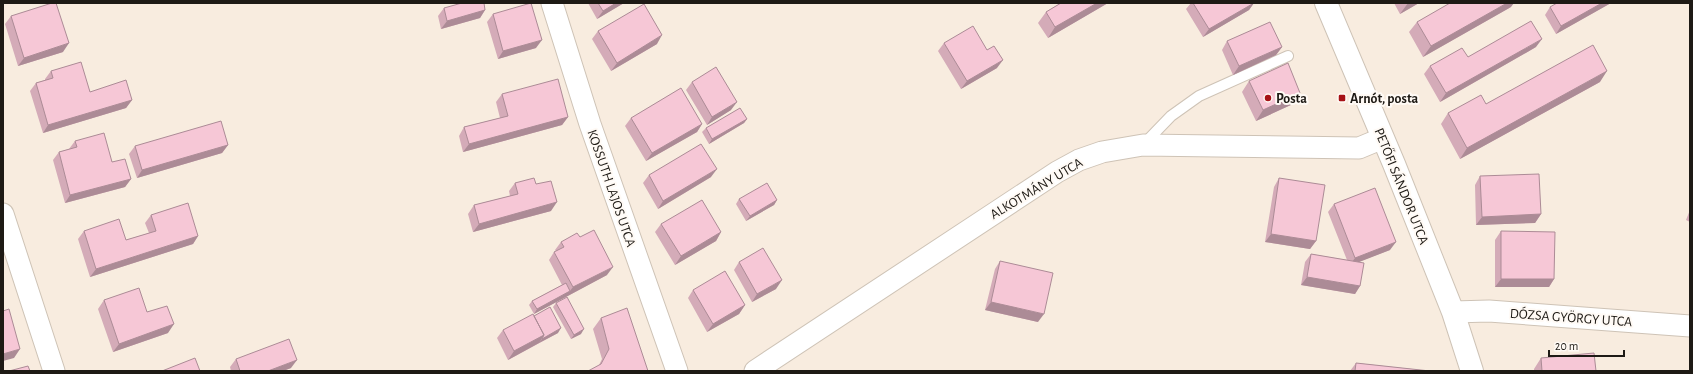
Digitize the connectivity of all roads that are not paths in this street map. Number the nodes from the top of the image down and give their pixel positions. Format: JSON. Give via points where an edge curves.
{"nodes":[{"id":1,"x":552,"y":3,"type":"edge"},
{"id":2,"x":1326,"y":3,"type":"edge"},
{"id":3,"x":1288,"y":56,"type":"dead end"},
{"id":4,"x":1383,"y":138,"type":"junction"},
{"id":5,"x":1143,"y":145,"type":"junction"},
{"id":6,"x":3,"y":214,"type":"edge"},
{"id":7,"x":1453,"y":312,"type":"junction"},
{"id":8,"x":1690,"y":326,"type":"edge"},
{"id":9,"x":54,"y":371,"type":"edge"},
{"id":10,"x":677,"y":371,"type":"edge"},
{"id":11,"x":755,"y":371,"type":"edge"},
{"id":12,"x":1472,"y":371,"type":"edge"}],
"edges":[{"from":1,"to":10,"type":"street","name":"KOSSUTH LAJOS UTCA","via":[[590,124]]},
{"from":2,"to":4,"type":"main road","name":"PETŐFI SÁNDOR UTCA"},
{"from":3,"to":5,"type":"lane","via":[[1199,96],[1171,116]]},
{"from":4,"to":5,"type":"street","name":"ALKOTMÁNY UTCA","via":[[1359,148]]},
{"from":4,"to":7,"type":"main road","name":"PETŐFI SÁNDOR UTCA"},
{"from":5,"to":11,"type":"street","name":"ALKOTMÁNY UTCA","via":[[1102,152],[1079,160],[1057,172]]},
{"from":6,"to":9,"type":"street"},
{"from":7,"to":8,"type":"street","name":"DÓZSA GYÖRGY UTCA","via":[[1489,311]]},
{"from":7,"to":12,"type":"main road","name":"PETŐFI SÁNDOR UTCA"}]}
